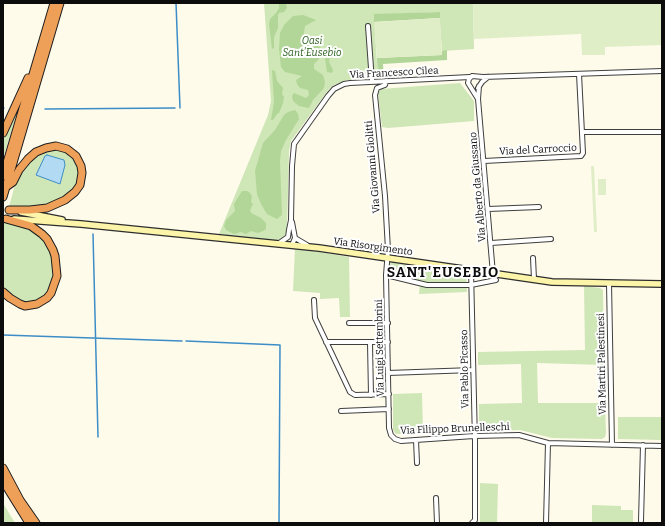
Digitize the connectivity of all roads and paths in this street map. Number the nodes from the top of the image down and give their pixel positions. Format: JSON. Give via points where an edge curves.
{"nodes":[{"id":1,"x":50,"y":3,"type":"edge"},
{"id":2,"x":54,"y":3,"type":"edge"},
{"id":3,"x":60,"y":3,"type":"edge"},
{"id":4,"x":368,"y":26,"type":"dead end"},
{"id":5,"x":662,"y":72,"type":"edge"},
{"id":6,"x":579,"y":74,"type":"junction"},
{"id":7,"x":490,"y":76,"type":"junction"},
{"id":8,"x":470,"y":77,"type":"junction"},
{"id":9,"x":478,"y":77,"type":"junction"},
{"id":10,"x":457,"y":78,"type":"junction"},
{"id":11,"x":372,"y":82,"type":"junction"},
{"id":12,"x":386,"y":82,"type":"junction"},
{"id":13,"x":468,"y":83,"type":"junction"},
{"id":14,"x":480,"y":85,"type":"junction"},
{"id":15,"x":471,"y":88,"type":"junction"},
{"id":16,"x":478,"y":99,"type":"junction"},
{"id":17,"x":582,"y":132,"type":"junction"},
{"id":18,"x":662,"y":132,"type":"edge"},
{"id":19,"x":3,"y":133,"type":"edge"},
{"id":20,"x":484,"y":161,"type":"junction"},
{"id":21,"x":3,"y":176,"type":"edge"},
{"id":22,"x":6,"y":188,"type":"junction"},
{"id":23,"x":3,"y":197,"type":"edge"},
{"id":24,"x":539,"y":206,"type":"dead end"},
{"id":25,"x":488,"y":209,"type":"junction"},
{"id":26,"x":6,"y":210,"type":"edge"},
{"id":27,"x":4,"y":218,"type":"edge"},
{"id":28,"x":291,"y":220,"type":"junction"},
{"id":29,"x":82,"y":224,"type":"junction"},
{"id":30,"x":288,"y":237,"type":"junction"},
{"id":31,"x":295,"y":238,"type":"junction"},
{"id":32,"x":551,"y":240,"type":"dead end"},
{"id":33,"x":491,"y":243,"type":"junction"},
{"id":34,"x":278,"y":244,"type":"junction"},
{"id":35,"x":291,"y":245,"type":"junction"},
{"id":36,"x":313,"y":248,"type":"junction"},
{"id":37,"x":387,"y":258,"type":"junction"},
{"id":38,"x":533,"y":258,"type":"dead end"},
{"id":39,"x":471,"y":270,"type":"junction"},
{"id":40,"x":493,"y":274,"type":"junction"},
{"id":41,"x":386,"y":275,"type":"junction"},
{"id":42,"x":534,"y":279,"type":"junction"},
{"id":43,"x":496,"y":280,"type":"dead end"},
{"id":44,"x":609,"y":283,"type":"junction"},
{"id":45,"x":662,"y":284,"type":"edge"},
{"id":46,"x":471,"y":285,"type":"junction"},
{"id":47,"x":3,"y":292,"type":"edge"},
{"id":48,"x":314,"y":300,"type":"dead end"},
{"id":49,"x":349,"y":323,"type":"dead end"},
{"id":50,"x":388,"y":323,"type":"junction"},
{"id":51,"x":326,"y":342,"type":"junction"},
{"id":52,"x":370,"y":342,"type":"junction"},
{"id":53,"x":388,"y":342,"type":"junction"},
{"id":54,"x":473,"y":370,"type":"junction"},
{"id":55,"x":388,"y":374,"type":"junction"},
{"id":56,"x":389,"y":394,"type":"junction"},
{"id":57,"x":371,"y":395,"type":"junction"},
{"id":58,"x":389,"y":409,"type":"junction"},
{"id":59,"x":341,"y":411,"type":"dead end"},
{"id":60,"x":474,"y":436,"type":"junction"},
{"id":61,"x":393,"y":437,"type":"joint"},
{"id":62,"x":416,"y":440,"type":"junction"},
{"id":63,"x":548,"y":443,"type":"junction"},
{"id":64,"x":612,"y":445,"type":"junction"},
{"id":65,"x":643,"y":445,"type":"junction"},
{"id":66,"x":662,"y":446,"type":"edge"},
{"id":67,"x":417,"y":463,"type":"dead end"},
{"id":68,"x":3,"y":468,"type":"edge"},
{"id":69,"x":3,"y":481,"type":"edge"},
{"id":70,"x":436,"y":498,"type":"dead end"},
{"id":71,"x":641,"y":521,"type":"dead end"},
{"id":72,"x":29,"y":523,"type":"edge"},
{"id":73,"x":36,"y":523,"type":"edge"},
{"id":74,"x":437,"y":523,"type":"edge"},
{"id":75,"x":472,"y":523,"type":"edge"},
{"id":76,"x":546,"y":523,"type":"edge"}],
"edges":[{"from":1,"to":19,"type":"highway","via":[[29,74]]},
{"from":2,"to":21,"type":"highway"},
{"from":3,"to":22,"type":"highway"},
{"from":4,"to":11,"type":"street"},
{"from":5,"to":6,"type":"street"},
{"from":6,"to":7,"type":"street"},
{"from":6,"to":17,"type":"street","name":"Via del Carroccio"},
{"from":7,"to":9,"type":"street"},
{"from":7,"to":14,"type":"street"},
{"from":8,"to":9,"type":"street"},
{"from":8,"to":10,"type":"street","name":"Via Francesco Cilea"},
{"from":8,"to":13,"type":"street"},
{"from":9,"to":14,"type":"street"},
{"from":10,"to":12,"type":"street","name":"Via Francesco Cilea"},
{"from":10,"to":13,"type":"street","name":"Via Francesco Cilea"},
{"from":11,"to":12,"type":"street","name":"Via Francesco Cilea"},
{"from":11,"to":28,"type":"street","name":"Via Francesco Cilea","via":[[344,84],[334,89],[296,140],[292,152]]},
{"from":12,"to":37,"type":"street","name":"Via Giovanni Giolitti","via":[[377,88],[375,95],[385,196]]},
{"from":13,"to":15,"type":"street"},
{"from":14,"to":15,"type":"street"},
{"from":14,"to":16,"type":"street","name":"Via Alberto da Giussano"},
{"from":15,"to":16,"type":"street","name":"Via Alberto da Giussano"},
{"from":16,"to":20,"type":"street","name":"Via Alberto da Giussano"},
{"from":17,"to":18,"type":"street"},
{"from":17,"to":20,"type":"street","name":"Via del Carroccio","via":[[583,153],[579,157]]},
{"from":20,"to":25,"type":"street","name":"Via Alberto da Giussano"},
{"from":22,"to":23,"type":"highway"},
{"from":22,"to":26,"type":"highway","via":[[28,159],[46,148],[67,149],[76,156],[81,166],[82,178],[78,188],[61,203],[40,209]]},
{"from":24,"to":25,"type":"street"},
{"from":25,"to":33,"type":"street","name":"Via Alberto da Giussano"},
{"from":26,"to":29,"type":"street","name":"Via Risorgimento"},
{"from":27,"to":29,"type":"street","name":"Via Risorgimento"},
{"from":27,"to":47,"type":"highway","via":[[30,226],[47,239],[55,256],[57,276],[50,293],[37,304],[25,306]]},
{"from":28,"to":30,"type":"street","name":"Via Francesco Cilea"},
{"from":28,"to":31,"type":"street","name":"Via Francesco Cilea"},
{"from":29,"to":34,"type":"street","name":"Via Risorgimento"},
{"from":30,"to":34,"type":"street"},
{"from":30,"to":35,"type":"street","name":"Via Francesco Cilea"},
{"from":31,"to":35,"type":"street"},
{"from":31,"to":36,"type":"street"},
{"from":32,"to":33,"type":"street"},
{"from":33,"to":40,"type":"street","name":"Via Alberto da Giussano"},
{"from":34,"to":35,"type":"street","name":"Via Risorgimento"},
{"from":35,"to":36,"type":"street","name":"Via Risorgimento"},
{"from":36,"to":37,"type":"street","name":"Via Risorgimento"},
{"from":37,"to":39,"type":"street","name":"Via Risorgimento"},
{"from":37,"to":41,"type":"street","name":"Via Luigi Settembrini"},
{"from":38,"to":42,"type":"street"},
{"from":39,"to":40,"type":"street","name":"Via Risorgimento"},
{"from":39,"to":46,"type":"street","name":"Via Pablo Picasso"},
{"from":40,"to":42,"type":"street","name":"Via Risorgimento"},
{"from":41,"to":46,"type":"street","via":[[427,285]]},
{"from":41,"to":50,"type":"street","name":"Via Luigi Settembrini"},
{"from":42,"to":44,"type":"street","name":"Via Risorgimento"},
{"from":43,"to":46,"type":"street"},
{"from":44,"to":45,"type":"street","name":"Via Risorgimento"},
{"from":44,"to":64,"type":"street","name":"Via Martiri Palestinesi"},
{"from":46,"to":54,"type":"street","name":"Via Pablo Picasso"},
{"from":48,"to":51,"type":"street","via":[[314,316]]},
{"from":49,"to":50,"type":"street"},
{"from":50,"to":53,"type":"street","name":"Via Luigi Settembrini"},
{"from":51,"to":52,"type":"street"},
{"from":51,"to":57,"type":"street","via":[[350,392],[353,395]]},
{"from":52,"to":53,"type":"street"},
{"from":52,"to":57,"type":"street"},
{"from":53,"to":55,"type":"street","name":"Via Luigi Settembrini"},
{"from":54,"to":55,"type":"street"},
{"from":54,"to":60,"type":"street","name":"Via Pablo Picasso"},
{"from":55,"to":56,"type":"street","name":"Via Luigi Settembrini"},
{"from":56,"to":57,"type":"street"},
{"from":56,"to":58,"type":"street","name":"Via Luigi Settembrini"},
{"from":58,"to":59,"type":"street"},
{"from":58,"to":61,"type":"street","name":"Via Luigi Settembrini","via":[[390,432]]},
{"from":60,"to":62,"type":"street","name":"Via Filippo Brunelleschi"},
{"from":60,"to":63,"type":"street","name":"Via Filippo Brunelleschi","via":[[519,435]]},
{"from":60,"to":75,"type":"street","name":"Via Pablo Picasso","via":[[475,520]]},
{"from":61,"to":62,"type":"street","name":"Via Filippo Brunelleschi","via":[[401,441]]},
{"from":62,"to":67,"type":"street"},
{"from":63,"to":64,"type":"street","name":"Via Filippo Brunelleschi"},
{"from":63,"to":76,"type":"street"},
{"from":64,"to":65,"type":"street","name":"Via Filippo Brunelleschi"},
{"from":65,"to":66,"type":"street","name":"Via Filippo Brunelleschi"},
{"from":65,"to":71,"type":"street"},
{"from":68,"to":73,"type":"highway"},
{"from":69,"to":72,"type":"highway"},
{"from":70,"to":74,"type":"street"}]}
